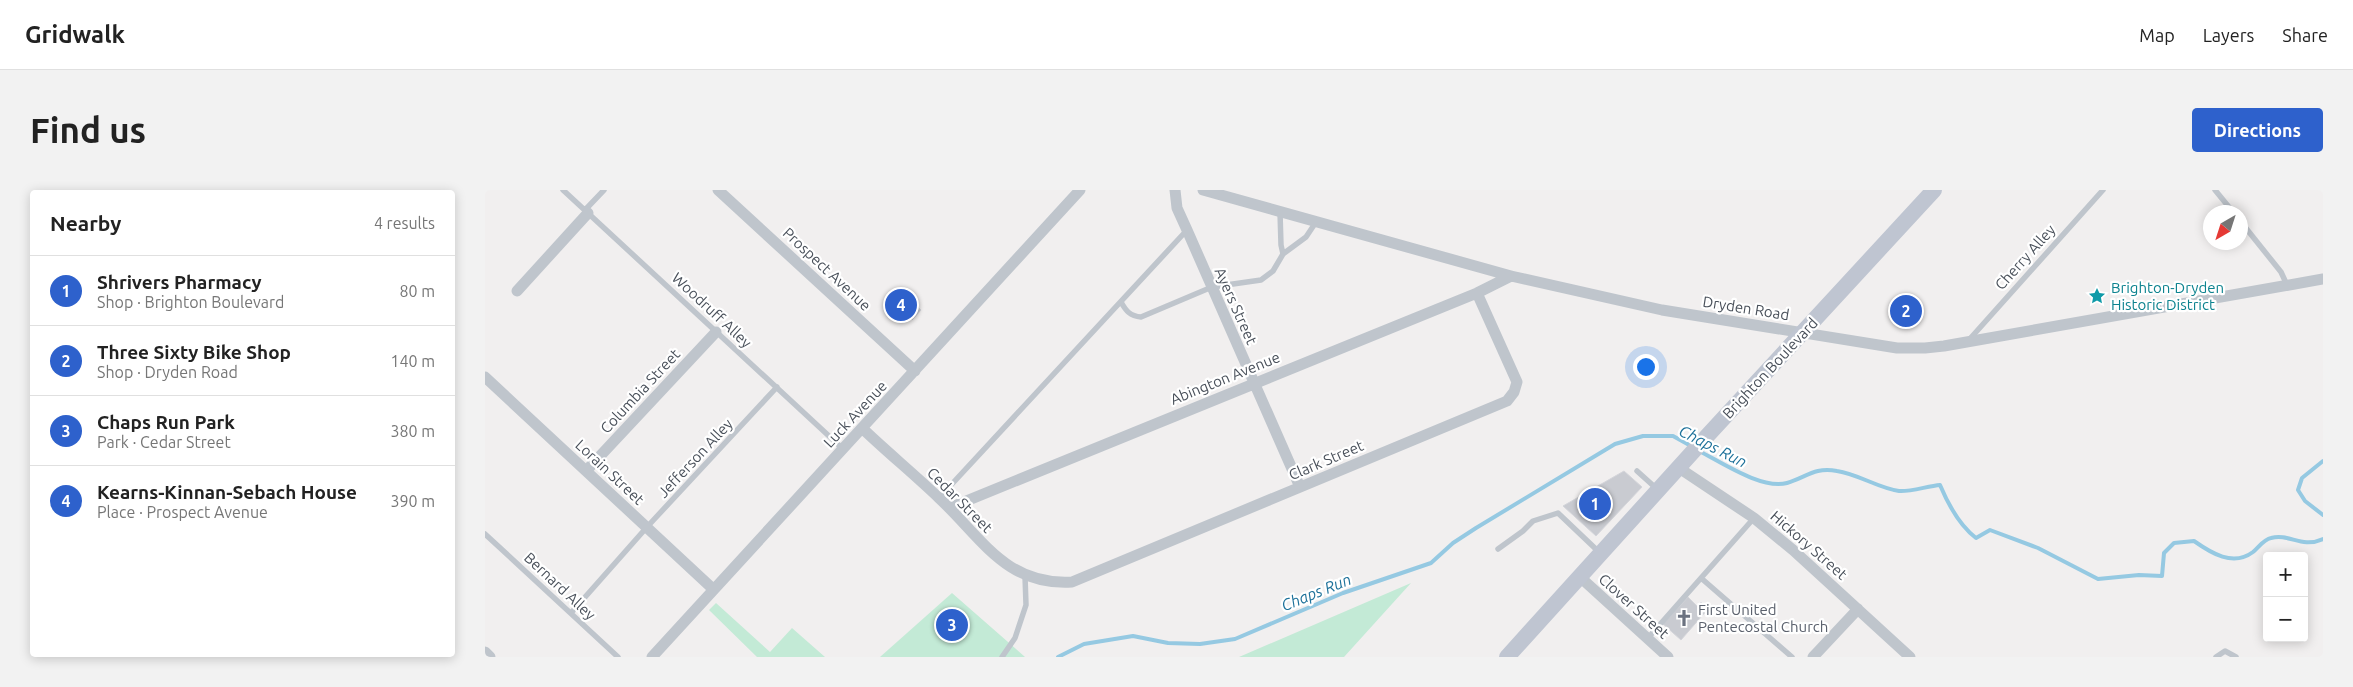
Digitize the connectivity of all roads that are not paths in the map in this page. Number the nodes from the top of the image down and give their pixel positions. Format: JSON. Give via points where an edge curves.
{"nodes":[{"id":1,"x":563,"y":190,"type":"edge"},
{"id":2,"x":603,"y":190,"type":"edge"},
{"id":3,"x":718,"y":190,"type":"edge"},
{"id":4,"x":1079,"y":190,"type":"edge"},
{"id":5,"x":1175,"y":190,"type":"edge"},
{"id":6,"x":1203,"y":190,"type":"edge"},
{"id":7,"x":1934,"y":190,"type":"edge"},
{"id":8,"x":2103,"y":190,"type":"edge"},
{"id":9,"x":2215,"y":190,"type":"edge"},
{"id":10,"x":2227,"y":205,"type":"edge"},
{"id":11,"x":1280,"y":211,"type":"junction"},
{"id":12,"x":587,"y":212,"type":"junction"},
{"id":13,"x":1316,"y":222,"type":"junction"},
{"id":14,"x":1187,"y":230,"type":"junction"},
{"id":15,"x":2248,"y":231,"type":"edge"},
{"id":16,"x":1283,"y":254,"type":"junction"},
{"id":17,"x":1511,"y":276,"type":"junction"},
{"id":18,"x":2323,"y":279,"type":"edge"},
{"id":19,"x":2287,"y":285,"type":"junction"},
{"id":20,"x":1212,"y":287,"type":"junction"},
{"id":21,"x":517,"y":291,"type":"dead end"},
{"id":22,"x":1477,"y":293,"type":"junction"},
{"id":23,"x":1121,"y":302,"type":"junction"},
{"id":24,"x":716,"y":332,"type":"junction"},
{"id":25,"x":1803,"y":333,"type":"junction"},
{"id":26,"x":1967,"y":342,"type":"junction"},
{"id":27,"x":915,"y":371,"type":"junction"},
{"id":28,"x":485,"y":377,"type":"edge"},
{"id":29,"x":1254,"y":382,"type":"junction"},
{"id":30,"x":777,"y":387,"type":"junction"},
{"id":31,"x":862,"y":428,"type":"junction"},
{"id":32,"x":843,"y":448,"type":"junction"},
{"id":33,"x":1683,"y":462,"type":"junction"},
{"id":34,"x":586,"y":471,"type":"junction"},
{"id":35,"x":1637,"y":471,"type":"dead end"},
{"id":36,"x":1300,"y":486,"type":"junction"},
{"id":37,"x":1659,"y":490,"type":"junction"},
{"id":38,"x":939,"y":498,"type":"junction"},
{"id":39,"x":949,"y":508,"type":"junction"},
{"id":40,"x":1754,"y":518,"type":"junction"},
{"id":41,"x":647,"y":527,"type":"junction"},
{"id":42,"x":485,"y":534,"type":"edge"},
{"id":43,"x":1499,"y":549,"type":"dead end"},
{"id":44,"x":1601,"y":554,"type":"junction"},
{"id":45,"x":1025,"y":576,"type":"junction"},
{"id":46,"x":1580,"y":577,"type":"junction"},
{"id":47,"x":1701,"y":578,"type":"junction"},
{"id":48,"x":1044,"y":581,"type":"joint"},
{"id":49,"x":713,"y":589,"type":"junction"},
{"id":50,"x":1858,"y":609,"type":"junction"},
{"id":51,"x":571,"y":613,"type":"junction"},
{"id":52,"x":1648,"y":638,"type":"junction"},
{"id":53,"x":485,"y":652,"type":"edge"},
{"id":54,"x":490,"y":657,"type":"edge"},
{"id":55,"x":619,"y":657,"type":"edge"},
{"id":56,"x":652,"y":657,"type":"edge"},
{"id":57,"x":1003,"y":657,"type":"edge"},
{"id":58,"x":1507,"y":657,"type":"edge"},
{"id":59,"x":1668,"y":657,"type":"edge"},
{"id":60,"x":1792,"y":657,"type":"edge"},
{"id":61,"x":1813,"y":657,"type":"edge"},
{"id":62,"x":1910,"y":657,"type":"edge"},
{"id":63,"x":2216,"y":657,"type":"edge"},
{"id":64,"x":2236,"y":657,"type":"edge"}],
"edges":[{"from":1,"to":12,"type":"lane","name":"Woodruff Alley"},
{"from":2,"to":12,"type":"lane"},
{"from":3,"to":27,"type":"street","name":"Prospect Avenue"},
{"from":4,"to":27,"type":"street","name":"Luck Avenue"},
{"from":5,"to":14,"type":"street","name":"Ayers Street","via":[[1177,208]]},
{"from":6,"to":11,"type":"street","name":"Dryden Road"},
{"from":7,"to":25,"type":"street","name":"Brighton Boulevard"},
{"from":8,"to":26,"type":"lane","name":"Cherry Alley"},
{"from":9,"to":10,"type":"lane"},
{"from":11,"to":13,"type":"street","name":"Dryden Road"},
{"from":11,"to":16,"type":"lane"},
{"from":12,"to":21,"type":"street"},
{"from":12,"to":24,"type":"lane","name":"Woodruff Alley"},
{"from":13,"to":16,"type":"lane","via":[[1306,237]]},
{"from":13,"to":17,"type":"street","name":"Dryden Road"},
{"from":14,"to":20,"type":"street","name":"Ayers Street"},
{"from":14,"to":23,"type":"lane"},
{"from":15,"to":19,"type":"lane","via":[[2281,272]]},
{"from":16,"to":20,"type":"lane","via":[[1273,271],[1261,280]]},
{"from":17,"to":22,"type":"street","name":"Abington Avenue"},
{"from":17,"to":25,"type":"street","name":"Dryden Road","via":[[1662,310]]},
{"from":18,"to":19,"type":"street","name":"Dryden Road"},
{"from":19,"to":26,"type":"street","name":"Dryden Road"},
{"from":20,"to":23,"type":"lane","via":[[1141,317],[1126,311]]},
{"from":20,"to":29,"type":"street","name":"Ayers Street"},
{"from":22,"to":29,"type":"street","name":"Abington Avenue"},
{"from":22,"to":36,"type":"street","name":"Clark Street","via":[[1517,382],[1507,401]]},
{"from":23,"to":38,"type":"lane"},
{"from":24,"to":30,"type":"lane","name":"Woodruff Alley"},
{"from":24,"to":34,"type":"street","name":"Columbia Street"},
{"from":25,"to":26,"type":"street","name":"Dryden Road","via":[[1897,348]]},
{"from":25,"to":33,"type":"street","name":"Brighton Boulevard"},
{"from":27,"to":31,"type":"street","name":"Luck Avenue"},
{"from":28,"to":34,"type":"street","name":"Lorain Street"},
{"from":29,"to":36,"type":"street","name":"Ayers Street"},
{"from":29,"to":39,"type":"street","name":"Abington Avenue"},
{"from":30,"to":32,"type":"lane","name":"Woodruff Alley"},
{"from":30,"to":41,"type":"lane","name":"Jefferson Alley"},
{"from":31,"to":32,"type":"street","name":"Luck Avenue"},
{"from":31,"to":38,"type":"street","name":"Cedar Street"},
{"from":32,"to":49,"type":"street","name":"Luck Avenue"},
{"from":33,"to":37,"type":"street","name":"Brighton Boulevard"},
{"from":33,"to":40,"type":"street","name":"Hickory Street"},
{"from":34,"to":41,"type":"street","name":"Lorain Street"},
{"from":35,"to":37,"type":"lane"},
{"from":36,"to":48,"type":"street","name":"Clark Street","via":[[1123,559],[1084,579]]},
{"from":37,"to":44,"type":"street","name":"Brighton Boulevard"},
{"from":38,"to":39,"type":"street","name":"Cedar Street"},
{"from":39,"to":45,"type":"street","name":"Cedar Street","via":[[1002,562]]},
{"from":40,"to":47,"type":"lane"},
{"from":40,"to":50,"type":"street","name":"Hickory Street"},
{"from":41,"to":49,"type":"street","name":"Lorain Street"},
{"from":41,"to":51,"type":"lane","name":"Jefferson Alley"},
{"from":42,"to":51,"type":"lane","name":"Bernard Alley"},
{"from":43,"to":44,"type":"lane","via":[[1533,521],[1557,514]]},
{"from":44,"to":46,"type":"street","name":"Brighton Boulevard"},
{"from":45,"to":48,"type":"street","name":"Cedar Street"},
{"from":45,"to":57,"type":"lane","via":[[1026,605],[1015,638]]},
{"from":46,"to":52,"type":"street","name":"Clover Street"},
{"from":46,"to":58,"type":"street","name":"Brighton Boulevard"},
{"from":47,"to":52,"type":"lane"},
{"from":47,"to":60,"type":"lane"},
{"from":49,"to":56,"type":"street","name":"Luck Avenue"},
{"from":50,"to":61,"type":"street"},
{"from":50,"to":62,"type":"street","name":"Hickory Street"},
{"from":51,"to":55,"type":"lane","name":"Bernard Alley"},
{"from":52,"to":59,"type":"street","name":"Clover Street"},
{"from":53,"to":54,"type":"street"},
{"from":63,"to":64,"type":"lane","via":[[2225,651]]}]}
